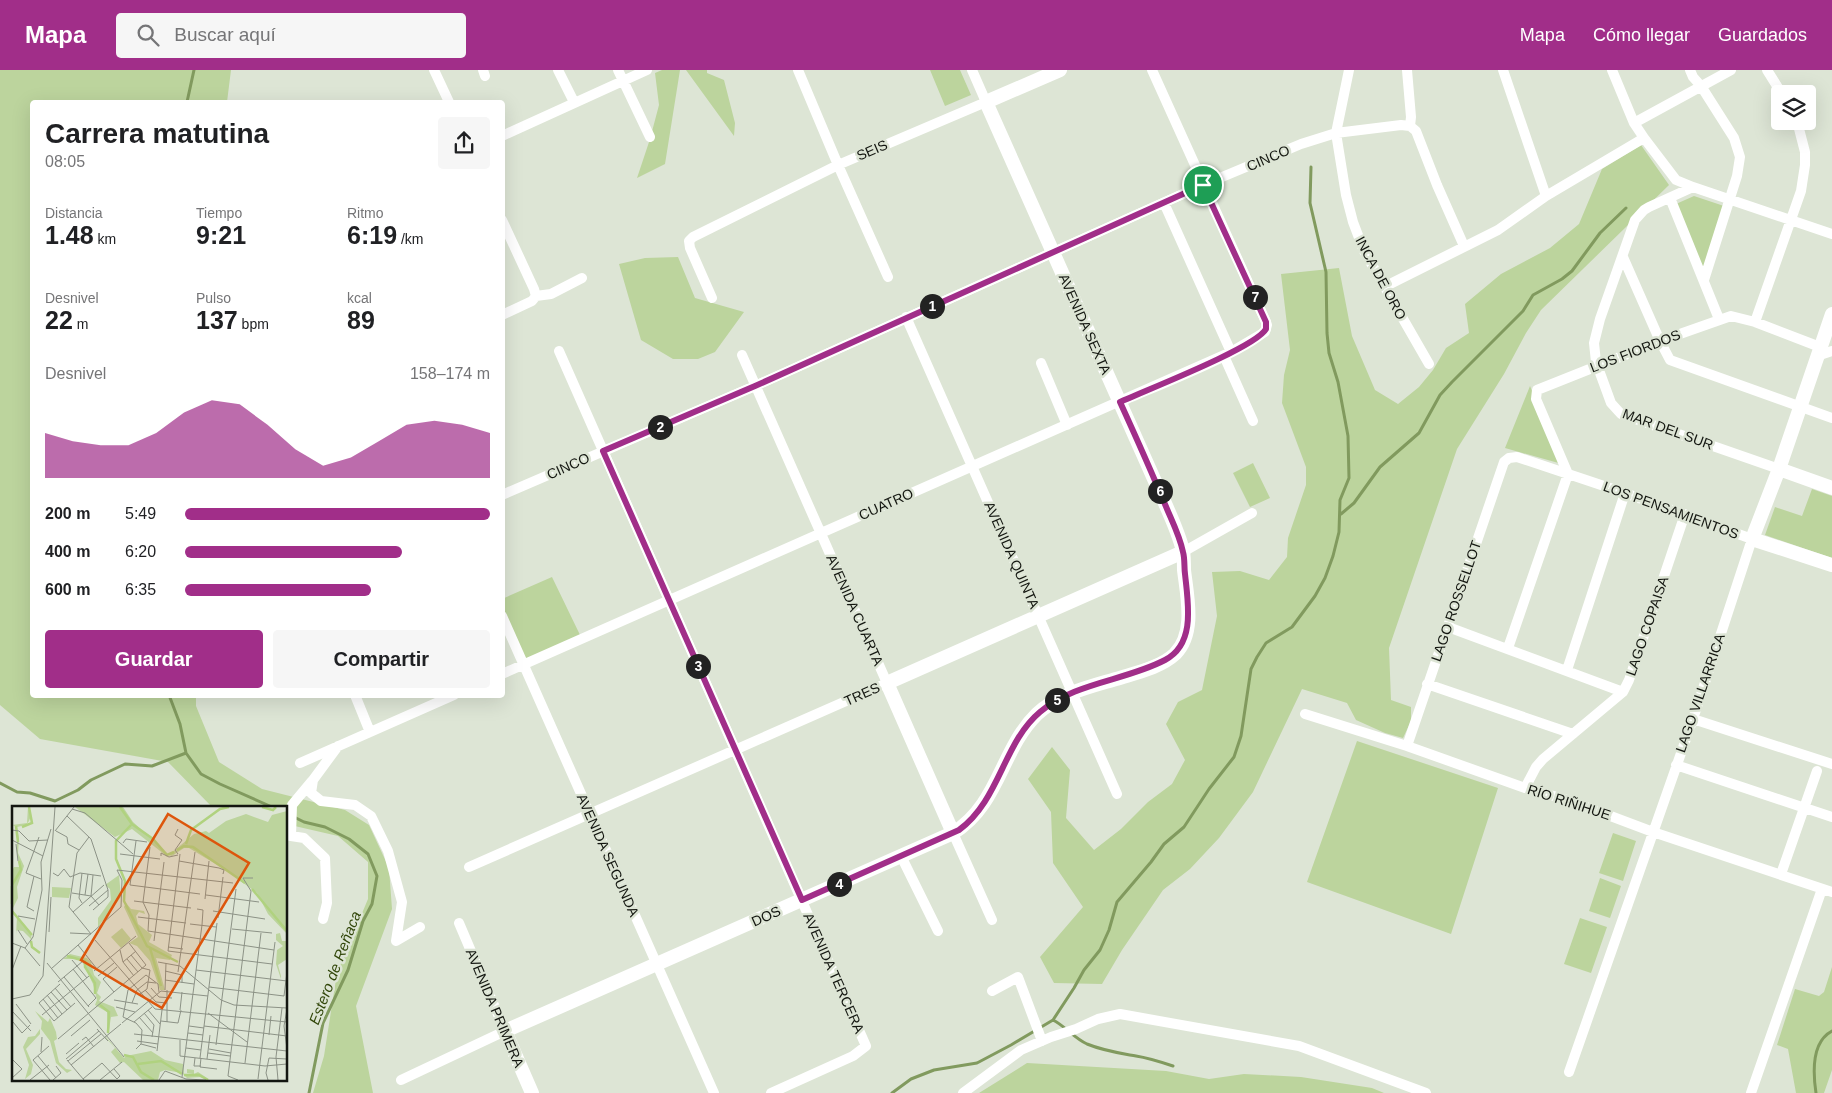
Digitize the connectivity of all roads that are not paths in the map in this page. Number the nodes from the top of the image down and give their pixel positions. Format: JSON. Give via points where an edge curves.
{"nodes":[{"id":1,"x":434,"y":70,"type":"edge"},
{"id":2,"x":558,"y":70,"type":"edge"},
{"id":3,"x":618,"y":70,"type":"edge"},
{"id":4,"x":647,"y":70,"type":"edge"},
{"id":5,"x":798,"y":70,"type":"edge"},
{"id":6,"x":972,"y":70,"type":"edge"},
{"id":7,"x":1060,"y":70,"type":"edge"},
{"id":8,"x":1152,"y":70,"type":"edge"},
{"id":9,"x":1349,"y":70,"type":"edge"},
{"id":10,"x":1407,"y":70,"type":"edge"},
{"id":11,"x":1503,"y":70,"type":"edge"},
{"id":12,"x":1612,"y":70,"type":"edge"},
{"id":13,"x":1690,"y":70,"type":"edge"},
{"id":14,"x":1731,"y":70,"type":"edge"},
{"id":15,"x":1767,"y":70,"type":"edge"},
{"id":16,"x":623,"y":82,"type":"junction"},
{"id":17,"x":1776,"y":85,"type":"edge"},
{"id":18,"x":1701,"y":86,"type":"junction"},
{"id":19,"x":448,"y":100,"type":"edge"},
{"id":20,"x":574,"y":102,"type":"junction"},
{"id":21,"x":986,"y":102,"type":"junction"},
{"id":22,"x":1634,"y":123,"type":"junction"},
{"id":23,"x":1410,"y":126,"type":"junction"},
{"id":24,"x":1800,"y":130,"type":"edge"},
{"id":25,"x":1336,"y":133,"type":"junction"},
{"id":26,"x":505,"y":135,"type":"edge"},
{"id":27,"x":650,"y":137,"type":"dead end"},
{"id":28,"x":1644,"y":138,"type":"junction"},
{"id":29,"x":838,"y":164,"type":"junction"},
{"id":30,"x":1203,"y":185,"type":"junction"},
{"id":31,"x":1693,"y":188,"type":"junction"},
{"id":32,"x":1546,"y":196,"type":"junction"},
{"id":33,"x":1670,"y":198,"type":"junction"},
{"id":34,"x":1730,"y":200,"type":"junction"},
{"id":35,"x":1164,"y":203,"type":"junction"},
{"id":36,"x":1791,"y":220,"type":"junction"},
{"id":37,"x":505,"y":226,"type":"edge"},
{"id":38,"x":1832,"y":234,"type":"edge"},
{"id":39,"x":1464,"y":246,"type":"junction"},
{"id":40,"x":1052,"y":252,"type":"junction"},
{"id":41,"x":1623,"y":256,"type":"junction"},
{"id":42,"x":888,"y":277,"type":"dead end"},
{"id":43,"x":582,"y":278,"type":"dead end"},
{"id":44,"x":1704,"y":280,"type":"junction"},
{"id":45,"x":1384,"y":288,"type":"junction"},
{"id":46,"x":536,"y":296,"type":"junction"},
{"id":47,"x":712,"y":298,"type":"dead end"},
{"id":48,"x":505,"y":314,"type":"edge"},
{"id":49,"x":1832,"y":314,"type":"edge"},
{"id":50,"x":906,"y":317,"type":"junction"},
{"id":51,"x":1719,"y":319,"type":"junction"},
{"id":52,"x":1755,"y":322,"type":"junction"},
{"id":53,"x":1660,"y":341,"type":"junction"},
{"id":54,"x":559,"y":351,"type":"dead end"},
{"id":55,"x":1823,"y":351,"type":"edge"},
{"id":56,"x":1228,"y":354,"type":"junction"},
{"id":57,"x":742,"y":356,"type":"dead end"},
{"id":58,"x":1041,"y":363,"type":"dead end"},
{"id":59,"x":1429,"y":364,"type":"dead end"},
{"id":60,"x":1597,"y":366,"type":"junction"},
{"id":61,"x":755,"y":386,"type":"junction"},
{"id":62,"x":1120,"y":402,"type":"junction"},
{"id":63,"x":1800,"y":407,"type":"junction"},
{"id":64,"x":1832,"y":418,"type":"edge"},
{"id":65,"x":1253,"y":421,"type":"dead end"},
{"id":66,"x":1067,"y":425,"type":"junction"},
{"id":67,"x":603,"y":451,"type":"junction"},
{"id":68,"x":1509,"y":458,"type":"joint"},
{"id":69,"x":972,"y":466,"type":"junction"},
{"id":70,"x":1778,"y":469,"type":"junction"},
{"id":71,"x":1568,"y":474,"type":"junction"},
{"id":72,"x":1832,"y":488,"type":"edge"},
{"id":73,"x":1625,"y":493,"type":"junction"},
{"id":74,"x":505,"y":494,"type":"edge"},
{"id":75,"x":1252,"y":514,"type":"dead end"},
{"id":76,"x":1685,"y":514,"type":"junction"},
{"id":77,"x":821,"y":534,"type":"junction"},
{"id":78,"x":1752,"y":539,"type":"junction"},
{"id":79,"x":1183,"y":552,"type":"junction"},
{"id":80,"x":1832,"y":564,"type":"edge"},
{"id":81,"x":670,"y":600,"type":"junction"},
{"id":82,"x":1038,"y":616,"type":"junction"},
{"id":83,"x":505,"y":623,"type":"edge"},
{"id":84,"x":1448,"y":627,"type":"junction"},
{"id":85,"x":1508,"y":648,"type":"junction"},
{"id":86,"x":524,"y":664,"type":"junction"},
{"id":87,"x":1567,"y":670,"type":"junction"},
{"id":88,"x":505,"y":673,"type":"edge"},
{"id":89,"x":887,"y":683,"type":"junction"},
{"id":90,"x":1427,"y":684,"type":"junction"},
{"id":91,"x":1623,"y":692,"type":"junction"},
{"id":92,"x":1073,"y":693,"type":"junction"},
{"id":93,"x":356,"y":698,"type":"edge"},
{"id":94,"x":447,"y":698,"type":"edge"},
{"id":95,"x":1306,"y":714,"type":"dead end"},
{"id":96,"x":1693,"y":719,"type":"junction"},
{"id":97,"x":370,"y":732,"type":"junction"},
{"id":98,"x":1573,"y":734,"type":"junction"},
{"id":99,"x":338,"y":746,"type":"junction"},
{"id":100,"x":1406,"y":746,"type":"junction"},
{"id":101,"x":735,"y":750,"type":"junction"},
{"id":102,"x":300,"y":763,"type":"dead end"},
{"id":103,"x":1832,"y":764,"type":"edge"},
{"id":104,"x":1676,"y":765,"type":"junction"},
{"id":105,"x":1817,"y":771,"type":"dead end"},
{"id":106,"x":313,"y":780,"type":"junction"},
{"id":107,"x":1525,"y":788,"type":"junction"},
{"id":108,"x":1117,"y":794,"type":"dead end"},
{"id":109,"x":1804,"y":809,"type":"junction"},
{"id":110,"x":590,"y":814,"type":"junction"},
{"id":111,"x":1832,"y":818,"type":"edge"},
{"id":112,"x":1653,"y":832,"type":"junction"},
{"id":113,"x":953,"y":834,"type":"junction"},
{"id":114,"x":288,"y":836,"type":"edge"},
{"id":115,"x":901,"y":856,"type":"junction"},
{"id":116,"x":469,"y":867,"type":"dead end"},
{"id":117,"x":1781,"y":874,"type":"junction"},
{"id":118,"x":1827,"y":890,"type":"edge"},
{"id":119,"x":802,"y":900,"type":"junction"},
{"id":120,"x":323,"y":919,"type":"dead end"},
{"id":121,"x":992,"y":920,"type":"dead end"},
{"id":122,"x":459,"y":923,"type":"dead end"},
{"id":123,"x":420,"y":928,"type":"dead end"},
{"id":124,"x":938,"y":931,"type":"dead end"},
{"id":125,"x":657,"y":964,"type":"junction"},
{"id":126,"x":992,"y":991,"type":"dead end"},
{"id":127,"x":505,"y":1031,"type":"junction"},
{"id":128,"x":1042,"y":1041,"type":"junction"},
{"id":129,"x":1568,"y":1072,"type":"dead end"},
{"id":130,"x":401,"y":1080,"type":"dead end"},
{"id":131,"x":532,"y":1093,"type":"edge"},
{"id":132,"x":714,"y":1093,"type":"edge"},
{"id":133,"x":771,"y":1093,"type":"edge"},
{"id":134,"x":963,"y":1093,"type":"edge"},
{"id":135,"x":1426,"y":1093,"type":"edge"},
{"id":136,"x":1751,"y":1093,"type":"edge"}],
"edges":[{"from":1,"to":19,"type":"street"},
{"from":2,"to":20,"type":"street"},
{"from":3,"to":16,"type":"street"},
{"from":4,"to":16,"type":"street"},
{"from":5,"to":29,"type":"street"},
{"from":6,"to":21,"type":"street","name":"AVENIDA SEXTA"},
{"from":7,"to":21,"type":"street","name":"SEIS"},
{"from":8,"to":30,"type":"street"},
{"from":9,"to":25,"type":"street","name":"INCA DE ORO"},
{"from":10,"to":23,"type":"street"},
{"from":11,"to":32,"type":"street"},
{"from":12,"to":22,"type":"street"},
{"from":13,"to":18,"type":"street"},
{"from":14,"to":18,"type":"street"},
{"from":15,"to":17,"type":"street"},
{"from":16,"to":20,"type":"street"},
{"from":16,"to":27,"type":"street"},
{"from":18,"to":22,"type":"street"},
{"from":18,"to":34,"type":"street","via":[[1739,151],[1739,170]]},
{"from":20,"to":26,"type":"street"},
{"from":21,"to":29,"type":"street","name":"SEIS"},
{"from":21,"to":40,"type":"street","name":"AVENIDA SEXTA"},
{"from":22,"to":28,"type":"street"},
{"from":23,"to":25,"type":"street","name":"CINCO"},
{"from":23,"to":39,"type":"street","via":[[1416,131]]},
{"from":24,"to":36,"type":"street","via":[[1805,165],[1801,191]]},
{"from":25,"to":30,"type":"street","name":"CINCO"},
{"from":25,"to":45,"type":"street","name":"INCA DE ORO","via":[[1353,222]]},
{"from":28,"to":31,"type":"street","via":[[1676,180]]},
{"from":28,"to":32,"type":"street"},
{"from":29,"to":42,"type":"street"},
{"from":29,"to":47,"type":"street","name":"SEIS","via":[[693,236],[689,241],[690,248]]},
{"from":30,"to":35,"type":"street","name":"CINCO"},
{"from":30,"to":56,"type":"street","name":"CUATRO","via":[[1266,322],[1266,329],[1261,334]]},
{"from":31,"to":33,"type":"street","name":"MAR DEL SUR"},
{"from":31,"to":34,"type":"street"},
{"from":32,"to":39,"type":"street","via":[[1498,230]]},
{"from":33,"to":41,"type":"street","name":"MAR DEL SUR","via":[[1649,206],[1639,215]]},
{"from":33,"to":44,"type":"street"},
{"from":34,"to":36,"type":"street"},
{"from":34,"to":44,"type":"street"},
{"from":35,"to":40,"type":"street","name":"CINCO"},
{"from":35,"to":56,"type":"street"},
{"from":36,"to":38,"type":"street"},
{"from":36,"to":52,"type":"street"},
{"from":37,"to":46,"type":"street"},
{"from":39,"to":45,"type":"street"},
{"from":40,"to":50,"type":"street","name":"CINCO"},
{"from":40,"to":62,"type":"street","name":"AVENIDA SEXTA"},
{"from":41,"to":53,"type":"street"},
{"from":41,"to":60,"type":"street","name":"MAR DEL SUR","via":[[1594,344]]},
{"from":43,"to":46,"type":"street","via":[[551,294]]},
{"from":44,"to":51,"type":"street"},
{"from":45,"to":59,"type":"street","name":"INCA DE ORO"},
{"from":46,"to":48,"type":"street"},
{"from":49,"to":55,"type":"street","name":"LAGO VILLARRICA"},
{"from":50,"to":61,"type":"street","name":"CINCO"},
{"from":50,"to":69,"type":"street","name":"AVENIDA QUINTA"},
{"from":51,"to":52,"type":"street","name":"LOS FIORDOS","via":[[1731,316]]},
{"from":51,"to":53,"type":"street","name":"LOS FIORDOS"},
{"from":52,"to":55,"type":"street","name":"LOS FIORDOS"},
{"from":53,"to":60,"type":"street","name":"LOS FIORDOS"},
{"from":53,"to":63,"type":"street","via":[[1674,362]]},
{"from":54,"to":67,"type":"street","name":"AVENIDA TERCERA"},
{"from":55,"to":63,"type":"street","name":"LAGO VILLARRICA"},
{"from":56,"to":62,"type":"street","name":"CUATRO"},
{"from":56,"to":65,"type":"street"},
{"from":57,"to":61,"type":"street","name":"AVENIDA CUARTA"},
{"from":58,"to":66,"type":"street"},
{"from":60,"to":70,"type":"street","name":"MAR DEL SUR","via":[[1610,403],[1621,414]]},
{"from":60,"to":71,"type":"street","name":"LOS FIORDOS","via":[[1540,388],[1536,393]]},
{"from":61,"to":67,"type":"street","name":"CINCO"},
{"from":61,"to":77,"type":"street","name":"AVENIDA CUARTA"},
{"from":62,"to":66,"type":"street","name":"CUATRO"},
{"from":62,"to":79,"type":"street","name":"AVENIDA SEXTA"},
{"from":63,"to":64,"type":"street"},
{"from":63,"to":70,"type":"street","name":"LAGO VILLARRICA"},
{"from":66,"to":69,"type":"street","name":"CUATRO"},
{"from":67,"to":74,"type":"street","name":"CINCO"},
{"from":67,"to":81,"type":"street","name":"AVENIDA TERCERA"},
{"from":68,"to":71,"type":"street","name":"LOS PENSAMIENTOS","via":[[1517,457]]},
{"from":68,"to":84,"type":"street","name":"LAGO ROSSELLOT","via":[[1504,462]]},
{"from":69,"to":77,"type":"street","name":"CUATRO"},
{"from":69,"to":82,"type":"street","name":"AVENIDA QUINTA"},
{"from":70,"to":72,"type":"street","name":"MAR DEL SUR"},
{"from":70,"to":78,"type":"street","name":"LAGO VILLARRICA"},
{"from":71,"to":73,"type":"street","name":"LOS PENSAMIENTOS"},
{"from":71,"to":85,"type":"street"},
{"from":73,"to":76,"type":"street","name":"LOS PENSAMIENTOS"},
{"from":73,"to":87,"type":"street"},
{"from":75,"to":79,"type":"street","name":"TRES"},
{"from":76,"to":78,"type":"street","name":"LOS PENSAMIENTOS"},
{"from":76,"to":91,"type":"street","name":"LAGO COPAISA"},
{"from":77,"to":81,"type":"street","name":"CUATRO"},
{"from":77,"to":89,"type":"street","name":"AVENIDA CUARTA"},
{"from":78,"to":80,"type":"street","name":"LOS PENSAMIENTOS"},
{"from":78,"to":96,"type":"street","name":"LAGO VILLARRICA"},
{"from":79,"to":82,"type":"street","name":"TRES"},
{"from":79,"to":92,"type":"street","name":"DOS","via":[[1188,627],[1180,648],[1146,669]]},
{"from":81,"to":86,"type":"street","name":"CUATRO"},
{"from":81,"to":101,"type":"street","name":"AVENIDA TERCERA"},
{"from":82,"to":89,"type":"street","name":"TRES"},
{"from":82,"to":92,"type":"street","name":"AVENIDA QUINTA"},
{"from":83,"to":86,"type":"street","name":"AVENIDA SEGUNDA"},
{"from":84,"to":85,"type":"street"},
{"from":84,"to":90,"type":"street","name":"LAGO ROSSELLOT"},
{"from":85,"to":87,"type":"street"},
{"from":86,"to":88,"type":"street","name":"CUATRO"},
{"from":86,"to":110,"type":"street","name":"AVENIDA SEGUNDA"},
{"from":87,"to":91,"type":"street"},
{"from":89,"to":101,"type":"street","name":"TRES"},
{"from":89,"to":113,"type":"street","name":"AVENIDA CUARTA"},
{"from":90,"to":98,"type":"street"},
{"from":90,"to":100,"type":"street","name":"LAGO ROSSELLOT"},
{"from":91,"to":98,"type":"street","name":"LAGO COPAISA"},
{"from":92,"to":108,"type":"street","name":"AVENIDA QUINTA"},
{"from":92,"to":113,"type":"street","name":"DOS","via":[[1050,704],[1031,722],[1020,736],[984,805],[971,821]]},
{"from":93,"to":97,"type":"street"},
{"from":94,"to":97,"type":"street"},
{"from":95,"to":100,"type":"street","name":"RÍO RIÑIHUE"},
{"from":96,"to":103,"type":"street"},
{"from":96,"to":104,"type":"street","name":"LAGO VILLARRICA"},
{"from":97,"to":99,"type":"street"},
{"from":98,"to":107,"type":"street","name":"LAGO COPAISA","via":[[1536,767]]},
{"from":99,"to":102,"type":"street"},
{"from":99,"to":106,"type":"street"},
{"from":100,"to":107,"type":"street","name":"RÍO RIÑIHUE"},
{"from":101,"to":110,"type":"street","name":"TRES"},
{"from":101,"to":119,"type":"street","name":"AVENIDA TERCERA"},
{"from":104,"to":109,"type":"street"},
{"from":104,"to":112,"type":"street","name":"LAGO VILLARRICA"},
{"from":105,"to":109,"type":"street"},
{"from":106,"to":114,"type":"street","via":[[292,805]]},
{"from":106,"to":123,"type":"street","via":[[311,793],[321,801],[355,805],[371,816],[388,851],[402,902],[396,941]]},
{"from":107,"to":112,"type":"street","name":"RÍO RIÑIHUE","via":[[1568,800]]},
{"from":109,"to":111,"type":"street"},
{"from":109,"to":117,"type":"street"},
{"from":110,"to":116,"type":"street","name":"TRES"},
{"from":110,"to":125,"type":"street","name":"AVENIDA SEGUNDA"},
{"from":112,"to":117,"type":"street","name":"RÍO RIÑIHUE"},
{"from":112,"to":129,"type":"street","name":"LAGO VILLARRICA"},
{"from":113,"to":115,"type":"street","name":"DOS"},
{"from":113,"to":121,"type":"street","name":"AVENIDA CUARTA"},
{"from":114,"to":120,"type":"street","via":[[304,838],[325,858],[327,903]]},
{"from":115,"to":119,"type":"street","name":"DOS"},
{"from":115,"to":124,"type":"street"},
{"from":117,"to":118,"type":"street","name":"RÍO RIÑIHUE"},
{"from":118,"to":136,"type":"street"},
{"from":119,"to":125,"type":"street","name":"DOS"},
{"from":119,"to":133,"type":"street","name":"AVENIDA TERCERA","via":[[866,1046],[852,1056]]},
{"from":122,"to":127,"type":"street","name":"AVENIDA PRIMERA"},
{"from":125,"to":127,"type":"street","name":"DOS"},
{"from":125,"to":132,"type":"street","name":"AVENIDA SEGUNDA"},
{"from":126,"to":128,"type":"street","via":[[1018,977]]},
{"from":127,"to":130,"type":"street","name":"DOS"},
{"from":127,"to":131,"type":"street","name":"AVENIDA PRIMERA"},
{"from":128,"to":134,"type":"street","via":[[1021,1050]]},
{"from":128,"to":135,"type":"street","via":[[1120,1014],[1299,1046]]}]}
